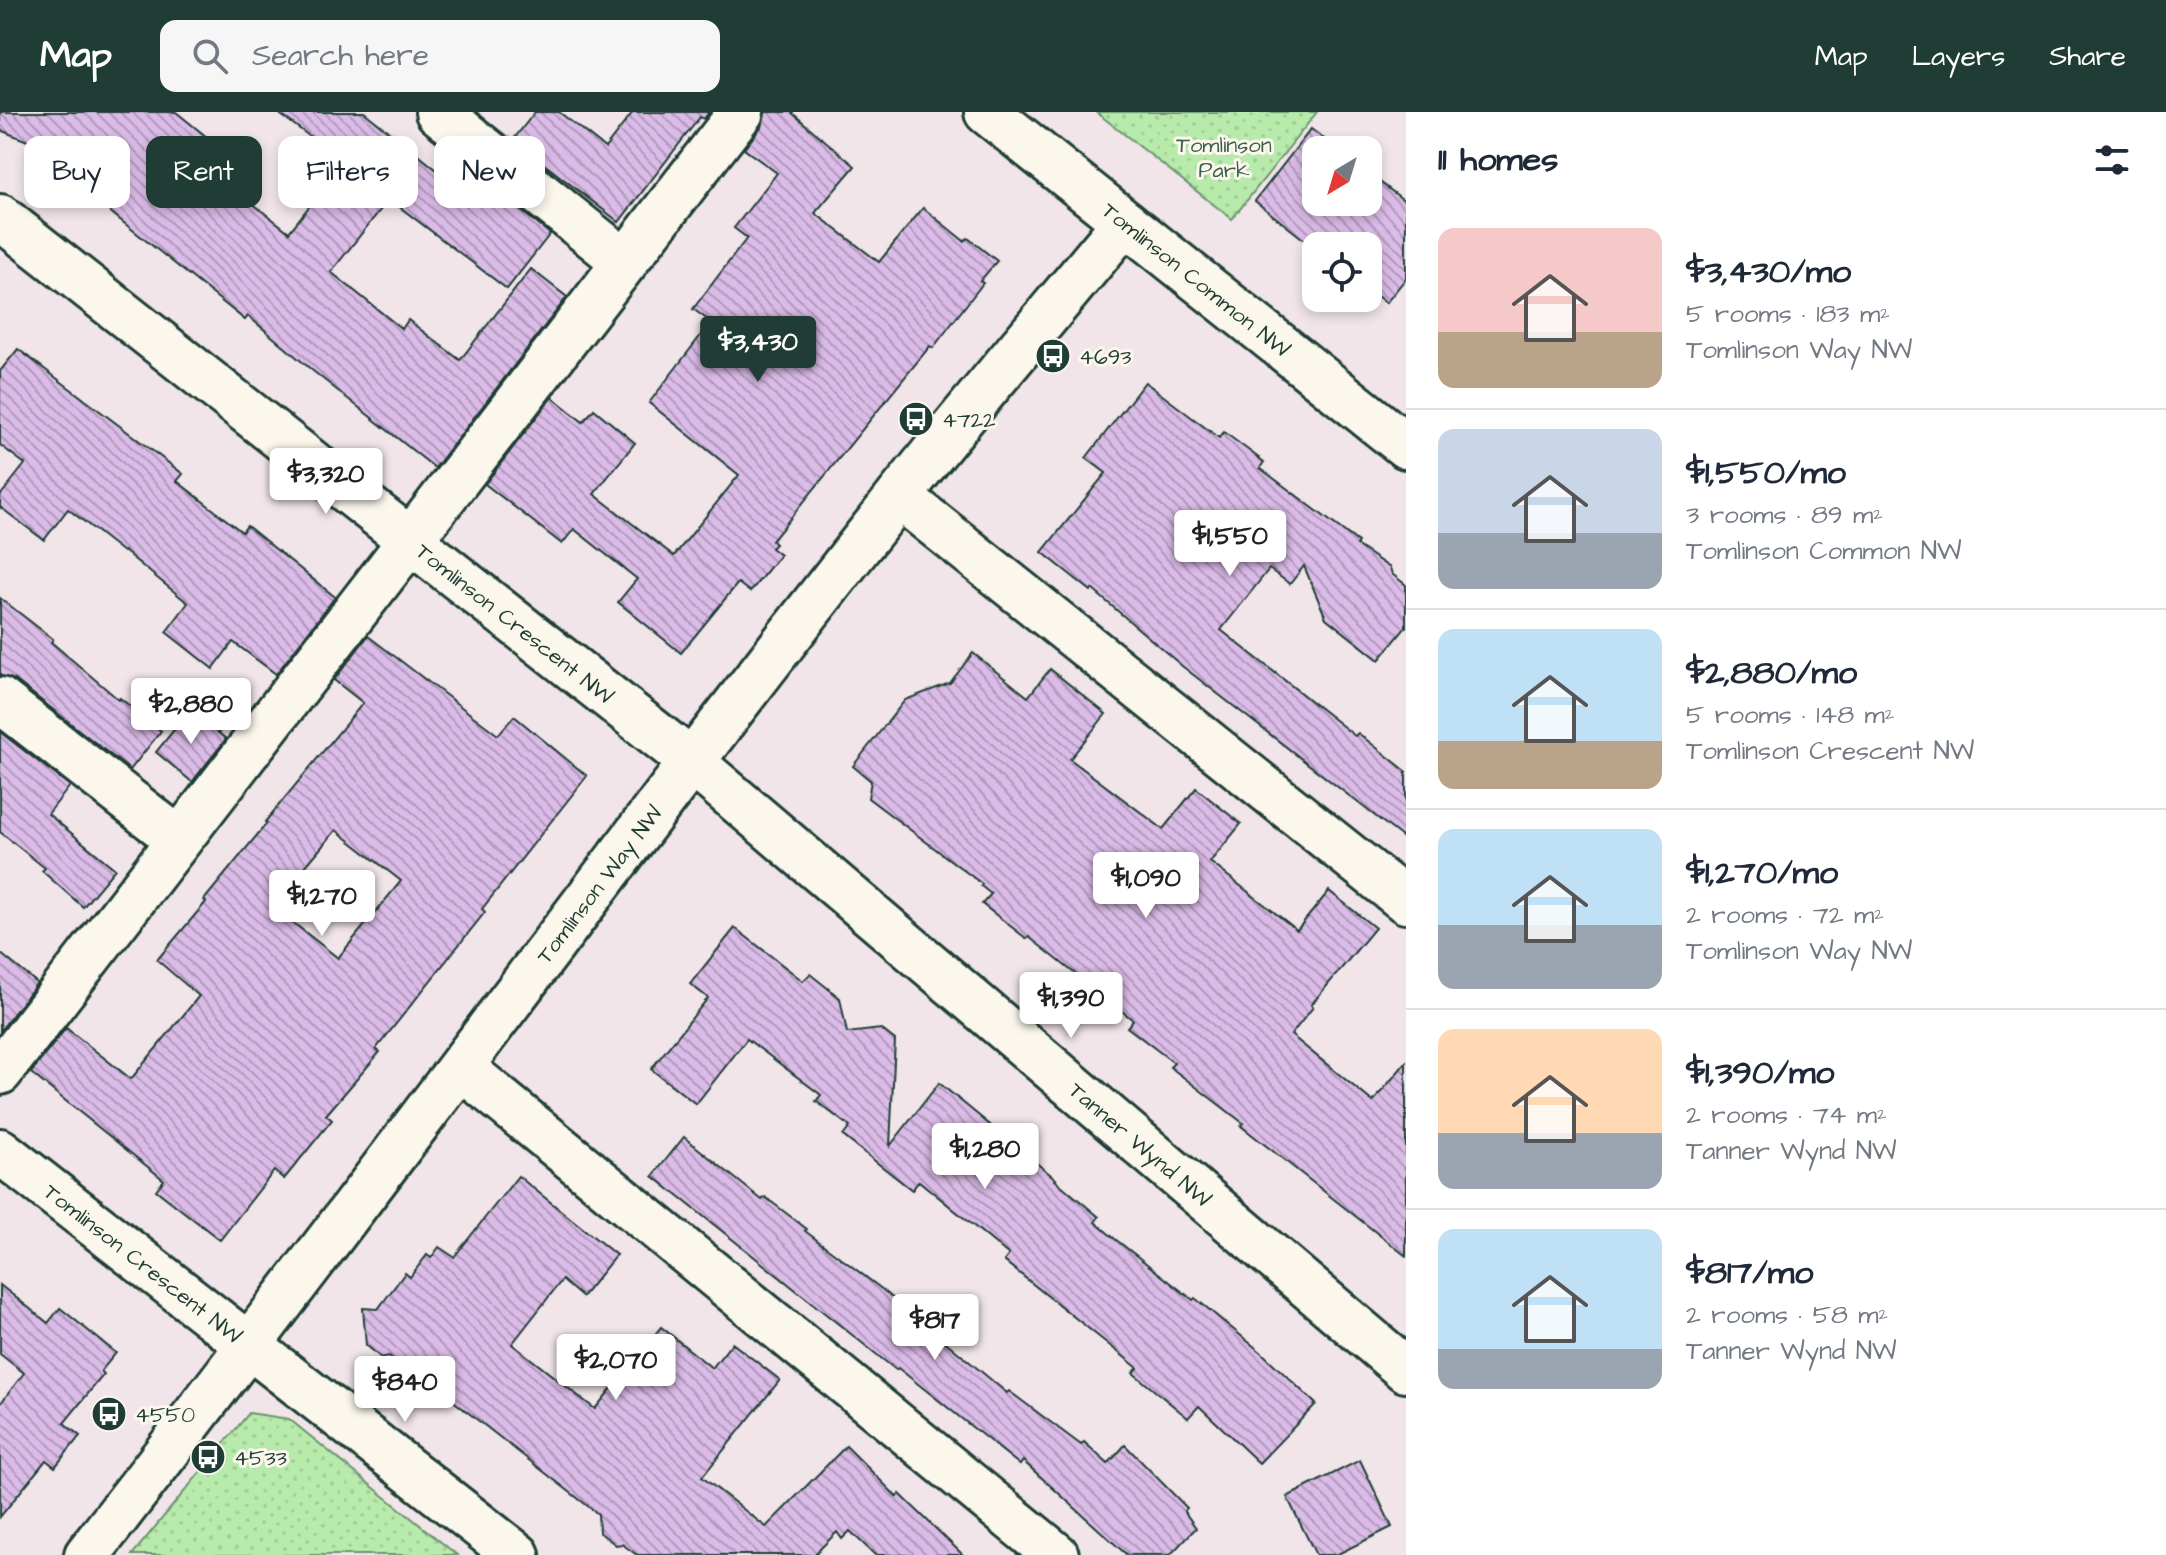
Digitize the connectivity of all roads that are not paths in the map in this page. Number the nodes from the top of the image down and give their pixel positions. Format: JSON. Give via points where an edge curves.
{"nodes":[{"id":1,"x":438,"y":112,"type":"edge"},
{"id":2,"x":741,"y":112,"type":"edge"},
{"id":3,"x":987,"y":112,"type":"edge"},
{"id":4,"x":0,"y":217,"type":"edge"},
{"id":5,"x":1125,"y":222,"type":"junction"},
{"id":6,"x":625,"y":262,"type":"junction"},
{"id":7,"x":1406,"y":446,"type":"edge"},
{"id":8,"x":899,"y":496,"type":"junction"},
{"id":9,"x":411,"y":539,"type":"junction"},
{"id":10,"x":0,"y":700,"type":"edge"},
{"id":11,"x":693,"y":763,"type":"junction"},
{"id":12,"x":178,"y":839,"type":"junction"},
{"id":13,"x":1406,"y":901,"type":"edge"},
{"id":14,"x":462,"y":1068,"type":"junction"},
{"id":15,"x":0,"y":1072,"type":"edge"},
{"id":16,"x":0,"y":1151,"type":"edge"},
{"id":17,"x":250,"y":1347,"type":"junction"},
{"id":18,"x":1406,"y":1370,"type":"edge"},
{"id":19,"x":87,"y":1555,"type":"edge"},
{"id":20,"x":517,"y":1555,"type":"edge"},
{"id":21,"x":1056,"y":1555,"type":"edge"}],
"edges":[{"from":1,"to":6,"type":"street"},
{"from":2,"to":6,"type":"street"},
{"from":3,"to":5,"type":"street","name":"Tomlinson Common NW"},
{"from":4,"to":9,"type":"street","name":"Tomlinson Crescent NW"},
{"from":5,"to":7,"type":"street","name":"Tomlinson Common NW"},
{"from":5,"to":8,"type":"street","name":"Tomlinson Way NW"},
{"from":6,"to":9,"type":"street"},
{"from":8,"to":11,"type":"street","name":"Tomlinson Way NW"},
{"from":8,"to":13,"type":"street"},
{"from":9,"to":11,"type":"street","name":"Tomlinson Crescent NW"},
{"from":9,"to":12,"type":"street"},
{"from":10,"to":12,"type":"street"},
{"from":11,"to":14,"type":"street","name":"Tomlinson Way NW"},
{"from":11,"to":18,"type":"street","name":"Tanner Wynd NW"},
{"from":12,"to":15,"type":"street"},
{"from":14,"to":17,"type":"street","name":"Tomlinson Way NW"},
{"from":14,"to":21,"type":"street"},
{"from":16,"to":17,"type":"street","name":"Tomlinson Crescent NW"},
{"from":17,"to":19,"type":"street","name":"Tomlinson Way NW"},
{"from":17,"to":20,"type":"street","name":"Tomlinson Crescent NW"}]}
